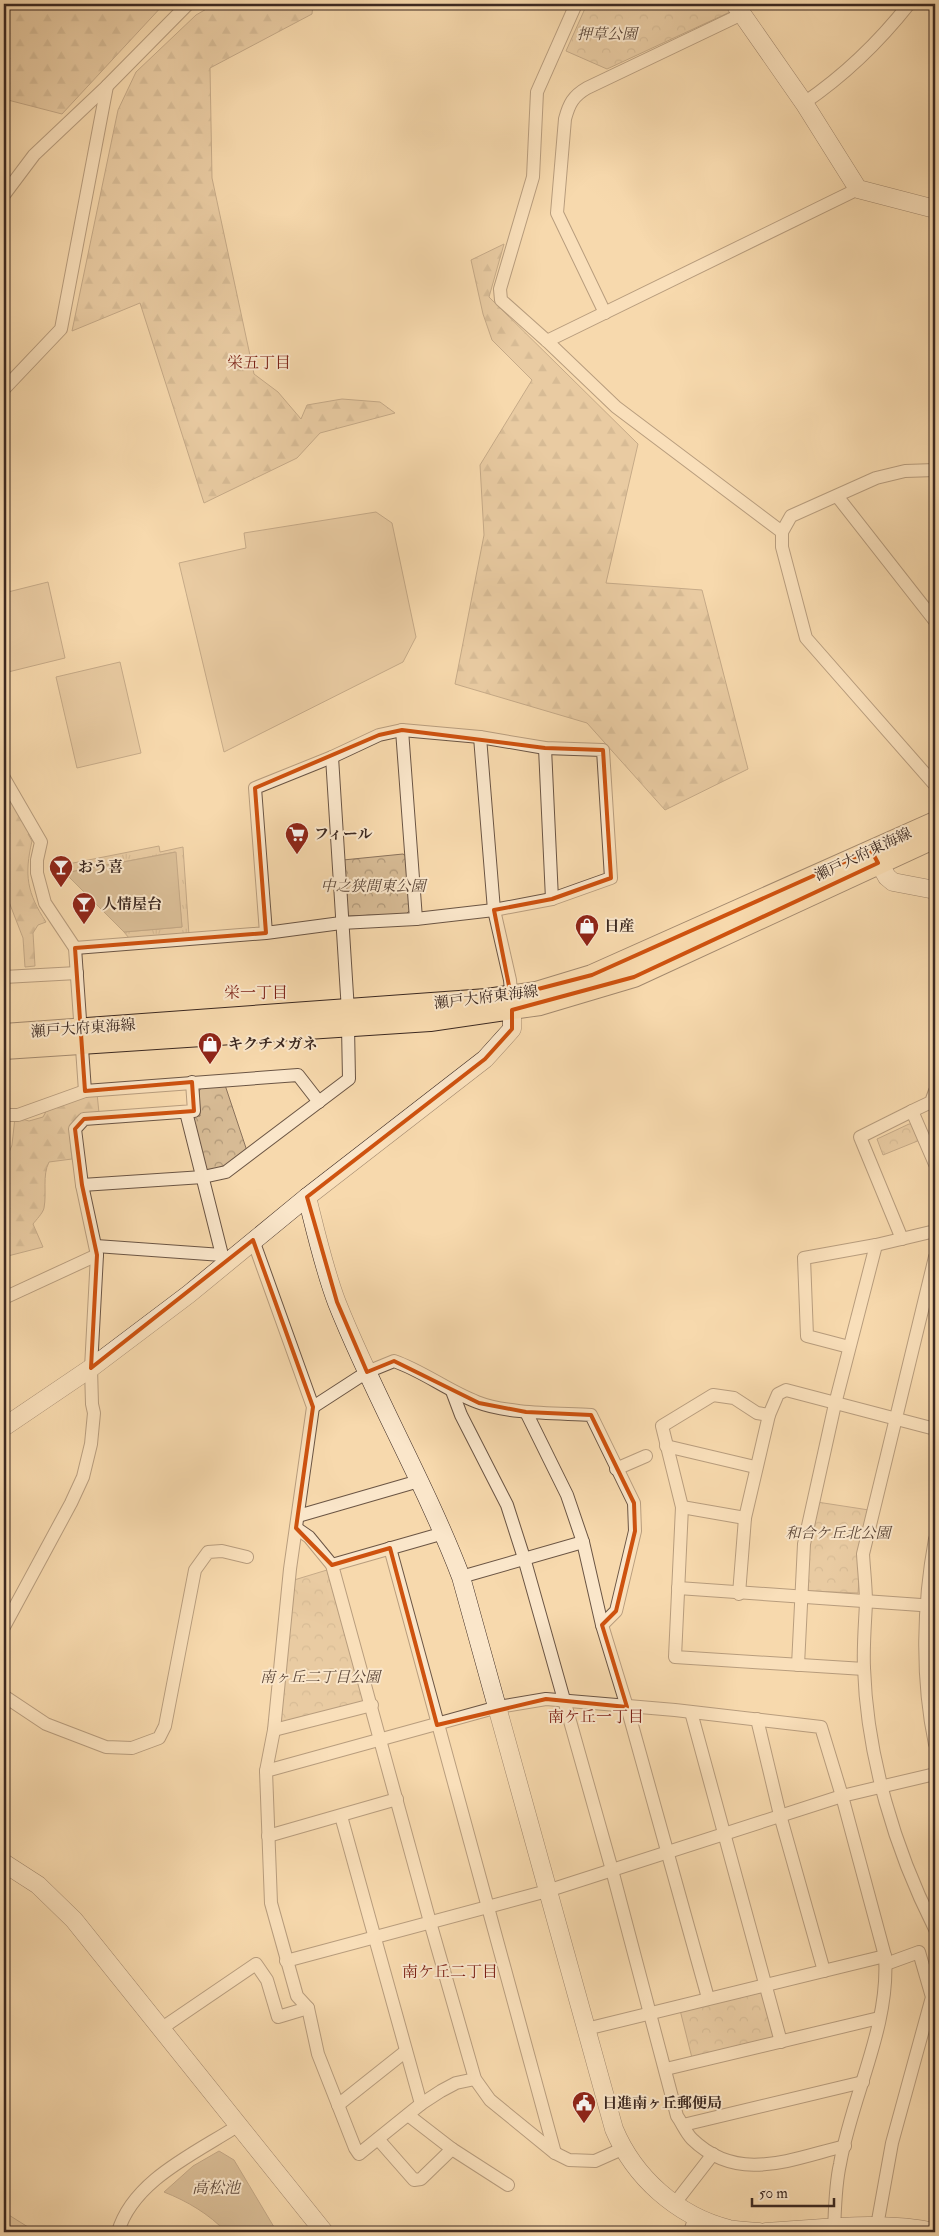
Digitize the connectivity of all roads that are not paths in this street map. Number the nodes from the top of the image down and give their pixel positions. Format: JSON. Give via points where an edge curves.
{"nodes":[{"id":1,"x":188,"y":4,"type":"edge"},
{"id":2,"x":576,"y":4,"type":"edge"},
{"id":3,"x":910,"y":4,"type":"edge"},
{"id":4,"x":738,"y":9,"type":"edge"},
{"id":5,"x":107,"y":86,"type":"junction"},
{"id":6,"x":804,"y":103,"type":"junction"},
{"id":7,"x":858,"y":189,"type":"junction"},
{"id":8,"x":4,"y":194,"type":"edge"},
{"id":9,"x":935,"y":209,"type":"edge"},
{"id":10,"x":605,"y":313,"type":"junction"},
{"id":11,"x":547,"y":341,"type":"junction"},
{"id":12,"x":4,"y":388,"type":"edge"},
{"id":13,"x":935,"y":470,"type":"edge"},
{"id":14,"x":837,"y":496,"type":"junction"},
{"id":15,"x":782,"y":532,"type":"junction"},
{"id":16,"x":935,"y":621,"type":"edge"},
{"id":17,"x":402,"y":730,"type":"junction"},
{"id":18,"x":480,"y":737,"type":"junction"},
{"id":19,"x":545,"y":748,"type":"junction"},
{"id":20,"x":332,"y":757,"type":"junction"},
{"id":21,"x":4,"y":778,"type":"edge"},
{"id":22,"x":935,"y":785,"type":"edge"},
{"id":23,"x":935,"y":822,"type":"edge"},
{"id":24,"x":935,"y":838,"type":"edge"},
{"id":25,"x":875,"y":857,"type":"junction"},
{"id":26,"x":935,"y":890,"type":"edge"},
{"id":27,"x":552,"y":899,"type":"junction"},
{"id":28,"x":494,"y":910,"type":"junction"},
{"id":29,"x":416,"y":920,"type":"junction"},
{"id":30,"x":341,"y":923,"type":"junction"},
{"id":31,"x":266,"y":933,"type":"junction"},
{"id":32,"x":75,"y":948,"type":"junction"},
{"id":33,"x":77,"y":973,"type":"junction"},
{"id":34,"x":4,"y":977,"type":"edge"},
{"id":35,"x":512,"y":1003,"type":"junction"},
{"id":36,"x":348,"y":1019,"type":"junction"},
{"id":37,"x":4,"y":1034,"type":"edge"},
{"id":38,"x":81,"y":1036,"type":"junction"},
{"id":39,"x":4,"y":1049,"type":"edge"},
{"id":40,"x":192,"y":1082,"type":"junction"},
{"id":41,"x":85,"y":1091,"type":"junction"},
{"id":42,"x":935,"y":1091,"type":"edge"},
{"id":43,"x":319,"y":1102,"type":"junction"},
{"id":44,"x":912,"y":1111,"type":"junction"},
{"id":45,"x":186,"y":1112,"type":"junction"},
{"id":46,"x":4,"y":1115,"type":"edge"},
{"id":47,"x":935,"y":1164,"type":"edge"},
{"id":48,"x":203,"y":1177,"type":"junction"},
{"id":49,"x":82,"y":1185,"type":"junction"},
{"id":50,"x":307,"y":1197,"type":"junction"},
{"id":51,"x":935,"y":1231,"type":"edge"},
{"id":52,"x":902,"y":1239,"type":"junction"},
{"id":53,"x":253,"y":1240,"type":"junction"},
{"id":54,"x":876,"y":1245,"type":"junction"},
{"id":55,"x":96,"y":1250,"type":"junction"},
{"id":56,"x":935,"y":1257,"type":"edge"},
{"id":57,"x":223,"y":1260,"type":"junction"},
{"id":58,"x":4,"y":1298,"type":"edge"},
{"id":59,"x":849,"y":1347,"type":"junction"},
{"id":60,"x":91,"y":1368,"type":"junction"},
{"id":61,"x":367,"y":1372,"type":"junction"},
{"id":62,"x":452,"y":1391,"type":"junction"},
{"id":63,"x":835,"y":1404,"type":"junction"},
{"id":64,"x":313,"y":1407,"type":"junction"},
{"id":65,"x":526,"y":1412,"type":"junction"},
{"id":66,"x":768,"y":1415,"type":"junction"},
{"id":67,"x":895,"y":1419,"type":"junction"},
{"id":68,"x":4,"y":1427,"type":"edge"},
{"id":69,"x":935,"y":1429,"type":"edge"},
{"id":70,"x":666,"y":1446,"type":"junction"},
{"id":71,"x":646,"y":1456,"type":"dead end"},
{"id":72,"x":756,"y":1467,"type":"junction"},
{"id":73,"x":616,"y":1469,"type":"junction"},
{"id":74,"x":419,"y":1481,"type":"junction"},
{"id":75,"x":682,"y":1506,"type":"junction"},
{"id":76,"x":745,"y":1518,"type":"junction"},
{"id":77,"x":297,"y":1522,"type":"junction"},
{"id":78,"x":444,"y":1533,"type":"junction"},
{"id":79,"x":935,"y":1539,"type":"edge"},
{"id":80,"x":583,"y":1542,"type":"junction"},
{"id":81,"x":390,"y":1548,"type":"junction"},
{"id":82,"x":247,"y":1557,"type":"dead end"},
{"id":83,"x":524,"y":1558,"type":"junction"},
{"id":84,"x":332,"y":1565,"type":"junction"},
{"id":85,"x":461,"y":1577,"type":"junction"},
{"id":86,"x":678,"y":1588,"type":"junction"},
{"id":87,"x":739,"y":1594,"type":"junction"},
{"id":88,"x":800,"y":1598,"type":"junction"},
{"id":89,"x":866,"y":1601,"type":"junction"},
{"id":90,"x":932,"y":1606,"type":"edge"},
{"id":91,"x":602,"y":1626,"type":"junction"},
{"id":92,"x":4,"y":1627,"type":"edge"},
{"id":93,"x":798,"y":1665,"type":"junction"},
{"id":94,"x":864,"y":1669,"type":"junction"},
{"id":95,"x":4,"y":1696,"type":"edge"},
{"id":96,"x":564,"y":1701,"type":"junction"},
{"id":97,"x":372,"y":1705,"type":"junction"},
{"id":98,"x":498,"y":1707,"type":"junction"},
{"id":99,"x":627,"y":1707,"type":"junction"},
{"id":100,"x":691,"y":1712,"type":"junction"},
{"id":101,"x":756,"y":1719,"type":"junction"},
{"id":102,"x":437,"y":1725,"type":"junction"},
{"id":103,"x":274,"y":1730,"type":"junction"},
{"id":104,"x":381,"y":1739,"type":"junction"},
{"id":105,"x":935,"y":1744,"type":"edge"},
{"id":106,"x":266,"y":1771,"type":"junction"},
{"id":107,"x":935,"y":1774,"type":"edge"},
{"id":108,"x":882,"y":1787,"type":"junction"},
{"id":109,"x":842,"y":1796,"type":"junction"},
{"id":110,"x":397,"y":1799,"type":"junction"},
{"id":111,"x":780,"y":1815,"type":"junction"},
{"id":112,"x":341,"y":1816,"type":"junction"},
{"id":113,"x":725,"y":1834,"type":"junction"},
{"id":114,"x":268,"y":1836,"type":"junction"},
{"id":115,"x":668,"y":1852,"type":"junction"},
{"id":116,"x":4,"y":1863,"type":"edge"},
{"id":117,"x":612,"y":1870,"type":"junction"},
{"id":118,"x":547,"y":1891,"type":"junction"},
{"id":119,"x":488,"y":1906,"type":"junction"},
{"id":120,"x":430,"y":1922,"type":"junction"},
{"id":121,"x":935,"y":1929,"type":"edge"},
{"id":122,"x":375,"y":1937,"type":"junction"},
{"id":123,"x":886,"y":1960,"type":"junction"},
{"id":124,"x":286,"y":1961,"type":"junction"},
{"id":125,"x":824,"y":1971,"type":"junction"},
{"id":126,"x":766,"y":1986,"type":"junction"},
{"id":127,"x":708,"y":1998,"type":"junction"},
{"id":128,"x":308,"y":2008,"type":"junction"},
{"id":129,"x":650,"y":2013,"type":"junction"},
{"id":130,"x":879,"y":2018,"type":"junction"},
{"id":131,"x":162,"y":2028,"type":"junction"},
{"id":132,"x":586,"y":2029,"type":"junction"},
{"id":133,"x":781,"y":2042,"type":"junction"},
{"id":134,"x":406,"y":2051,"type":"junction"},
{"id":135,"x":666,"y":2070,"type":"junction"},
{"id":136,"x":476,"y":2079,"type":"junction"},
{"id":137,"x":863,"y":2082,"type":"junction"},
{"id":138,"x":421,"y":2104,"type":"junction"},
{"id":139,"x":338,"y":2105,"type":"junction"},
{"id":140,"x":408,"y":2115,"type":"junction"},
{"id":141,"x":239,"y":2125,"type":"junction"},
{"id":142,"x":683,"y":2125,"type":"junction"},
{"id":143,"x":378,"y":2139,"type":"junction"},
{"id":144,"x":845,"y":2146,"type":"junction"},
{"id":145,"x":452,"y":2149,"type":"junction"},
{"id":146,"x":622,"y":2149,"type":"junction"},
{"id":147,"x":555,"y":2153,"type":"junction"},
{"id":148,"x":714,"y":2154,"type":"junction"},
{"id":149,"x":508,"y":2185,"type":"dead end"},
{"id":150,"x":675,"y":2204,"type":"junction"},
{"id":151,"x":693,"y":2224,"type":"edge"},
{"id":152,"x":877,"y":2226,"type":"junction"},
{"id":153,"x":834,"y":2230,"type":"edge"},
{"id":154,"x":118,"y":2232,"type":"edge"},
{"id":155,"x":324,"y":2232,"type":"edge"},
{"id":156,"x":759,"y":2232,"type":"edge"},
{"id":157,"x":766,"y":2232,"type":"edge"},
{"id":158,"x":935,"y":2232,"type":"edge"}],
"edges":[{"from":1,"to":5,"type":"street"},
{"from":2,"to":11,"type":"street","via":[[536,92],[533,177],[499,296],[504,305]]},
{"from":3,"to":6,"type":"street","via":[[872,48]]},
{"from":4,"to":6,"type":"street"},
{"from":4,"to":10,"type":"street","via":[[587,88],[575,95],[568,106],[557,213]]},
{"from":5,"to":8,"type":"street","via":[[34,155]]},
{"from":5,"to":12,"type":"street","via":[[61,329]]},
{"from":6,"to":7,"type":"street"},
{"from":7,"to":9,"type":"street"},
{"from":7,"to":10,"type":"street"},
{"from":10,"to":11,"type":"street"},
{"from":11,"to":15,"type":"street","via":[[616,408]]},
{"from":13,"to":14,"type":"street","via":[[905,471],[876,478]]},
{"from":14,"to":15,"type":"street","via":[[791,516]]},
{"from":14,"to":16,"type":"street"},
{"from":15,"to":22,"type":"street","via":[[782,547],[806,638]]},
{"from":17,"to":18,"type":"street"},
{"from":17,"to":20,"type":"street","via":[[379,735]]},
{"from":17,"to":29,"type":"street"},
{"from":18,"to":19,"type":"street"},
{"from":18,"to":28,"type":"street"},
{"from":19,"to":27,"type":"street"},
{"from":19,"to":27,"type":"street","via":[[603,750],[611,878]]},
{"from":20,"to":30,"type":"street"},
{"from":20,"to":31,"type":"street","via":[[255,788]]},
{"from":21,"to":32,"type":"street","via":[[41,842],[37,860],[45,903]]},
{"from":23,"to":25,"type":"main road","name":"瀬戸大府東海線"},
{"from":24,"to":25,"type":"main road","name":"瀬戸大府東海線"},
{"from":25,"to":26,"type":"street","via":[[893,882]]},
{"from":25,"to":35,"type":"main road","name":"瀬戸大府東海線","via":[[634,978],[569,998]]},
{"from":27,"to":28,"type":"street"},
{"from":28,"to":29,"type":"street"},
{"from":28,"to":35,"type":"street"},
{"from":29,"to":30,"type":"street"},
{"from":30,"to":31,"type":"street"},
{"from":30,"to":36,"type":"street"},
{"from":31,"to":32,"type":"street"},
{"from":32,"to":33,"type":"street"},
{"from":33,"to":34,"type":"street"},
{"from":33,"to":38,"type":"street"},
{"from":35,"to":36,"type":"main road","name":"瀬戸大府東海線","via":[[430,1021]]},
{"from":35,"to":50,"type":"street","via":[[512,1029],[485,1059]]},
{"from":36,"to":38,"type":"main road","name":"瀬戸大府東海線"},
{"from":36,"to":43,"type":"street","via":[[349,1079]]},
{"from":37,"to":38,"type":"main road","name":"瀬戸大府東海線"},
{"from":38,"to":39,"type":"main road","name":"瀬戸大府東海線"},
{"from":38,"to":41,"type":"street"},
{"from":40,"to":41,"type":"street"},
{"from":40,"to":43,"type":"street","via":[[298,1075]]},
{"from":40,"to":45,"type":"street","via":[[194,1111]]},
{"from":41,"to":46,"type":"street","via":[[18,1115]]},
{"from":42,"to":44,"type":"street","via":[[931,1102]]},
{"from":43,"to":48,"type":"street","via":[[226,1172]]},
{"from":44,"to":47,"type":"street"},
{"from":44,"to":52,"type":"street","via":[[860,1137]]},
{"from":45,"to":48,"type":"street"},
{"from":45,"to":49,"type":"street","via":[[84,1119],[75,1129]]},
{"from":48,"to":49,"type":"street"},
{"from":48,"to":57,"type":"street"},
{"from":49,"to":55,"type":"street"},
{"from":50,"to":53,"type":"street"},
{"from":50,"to":61,"type":"street","via":[[337,1302]]},
{"from":51,"to":52,"type":"street"},
{"from":52,"to":54,"type":"street"},
{"from":53,"to":57,"type":"street"},
{"from":53,"to":64,"type":"street"},
{"from":54,"to":59,"type":"street"},
{"from":54,"to":59,"type":"street","via":[[804,1258],[807,1336]]},
{"from":55,"to":57,"type":"street"},
{"from":55,"to":58,"type":"street"},
{"from":55,"to":60,"type":"street"},
{"from":56,"to":67,"type":"street"},
{"from":57,"to":60,"type":"street"},
{"from":59,"to":63,"type":"street"},
{"from":60,"to":68,"type":"street"},
{"from":60,"to":92,"type":"street","via":[[94,1413],[83,1477]]},
{"from":61,"to":62,"type":"street","via":[[394,1361],[413,1368]]},
{"from":61,"to":64,"type":"street"},
{"from":61,"to":74,"type":"street"},
{"from":62,"to":65,"type":"street","via":[[479,1403]]},
{"from":62,"to":83,"type":"street","via":[[507,1505]]},
{"from":63,"to":66,"type":"street","via":[[786,1390],[778,1394]]},
{"from":63,"to":67,"type":"street"},
{"from":63,"to":88,"type":"street","via":[[804,1544]]},
{"from":64,"to":77,"type":"street"},
{"from":65,"to":73,"type":"street","via":[[591,1415]]},
{"from":65,"to":80,"type":"street","via":[[567,1495]]},
{"from":66,"to":70,"type":"street","via":[[757,1413],[734,1398],[713,1395],[662,1426]]},
{"from":66,"to":72,"type":"street"},
{"from":67,"to":69,"type":"street"},
{"from":67,"to":89,"type":"street","via":[[863,1554]]},
{"from":70,"to":72,"type":"street"},
{"from":70,"to":75,"type":"street"},
{"from":71,"to":73,"type":"street"},
{"from":72,"to":76,"type":"street"},
{"from":73,"to":91,"type":"street","via":[[634,1504],[635,1531],[616,1611]]},
{"from":74,"to":77,"type":"street"},
{"from":74,"to":78,"type":"street"},
{"from":75,"to":76,"type":"street"},
{"from":75,"to":86,"type":"street"},
{"from":76,"to":87,"type":"street"},
{"from":77,"to":84,"type":"street"},
{"from":77,"to":103,"type":"street"},
{"from":78,"to":81,"type":"street"},
{"from":78,"to":85,"type":"street"},
{"from":79,"to":90,"type":"street","via":[[929,1574]]},
{"from":80,"to":83,"type":"street"},
{"from":80,"to":91,"type":"street"},
{"from":81,"to":84,"type":"street"},
{"from":81,"to":102,"type":"street"},
{"from":82,"to":95,"type":"street","via":[[222,1551],[208,1552],[195,1570],[165,1726],[159,1738],[132,1748],[106,1747],[46,1724]]},
{"from":83,"to":85,"type":"street"},
{"from":83,"to":96,"type":"street"},
{"from":84,"to":97,"type":"street"},
{"from":85,"to":98,"type":"street"},
{"from":86,"to":87,"type":"street"},
{"from":86,"to":93,"type":"street","via":[[675,1657]]},
{"from":87,"to":88,"type":"street"},
{"from":88,"to":89,"type":"street"},
{"from":88,"to":93,"type":"street"},
{"from":89,"to":90,"type":"street"},
{"from":89,"to":94,"type":"street"},
{"from":90,"to":105,"type":"street","via":[[927,1660]]},
{"from":91,"to":99,"type":"street"},
{"from":93,"to":94,"type":"street"},
{"from":94,"to":108,"type":"street","via":[[869,1724]]},
{"from":96,"to":98,"type":"street","via":[[533,1700]]},
{"from":96,"to":99,"type":"street"},
{"from":96,"to":117,"type":"street"},
{"from":97,"to":103,"type":"street"},
{"from":97,"to":104,"type":"street"},
{"from":98,"to":102,"type":"street"},
{"from":98,"to":118,"type":"street"},
{"from":99,"to":100,"type":"street"},
{"from":99,"to":115,"type":"street"},
{"from":100,"to":101,"type":"street"},
{"from":100,"to":113,"type":"street"},
{"from":101,"to":109,"type":"street","via":[[820,1727]]},
{"from":101,"to":111,"type":"street"},
{"from":102,"to":104,"type":"street"},
{"from":102,"to":119,"type":"street"},
{"from":103,"to":106,"type":"street"},
{"from":104,"to":106,"type":"street"},
{"from":104,"to":110,"type":"street"},
{"from":106,"to":114,"type":"street"},
{"from":107,"to":108,"type":"street"},
{"from":108,"to":109,"type":"street"},
{"from":108,"to":121,"type":"street","via":[[904,1855]]},
{"from":109,"to":111,"type":"street"},
{"from":109,"to":123,"type":"street"},
{"from":110,"to":112,"type":"street"},
{"from":110,"to":120,"type":"street"},
{"from":111,"to":113,"type":"street"},
{"from":111,"to":125,"type":"street"},
{"from":112,"to":114,"type":"street"},
{"from":112,"to":122,"type":"street"},
{"from":113,"to":115,"type":"street"},
{"from":113,"to":126,"type":"street"},
{"from":114,"to":124,"type":"street","via":[[271,1903]]},
{"from":115,"to":117,"type":"street"},
{"from":115,"to":127,"type":"street"},
{"from":116,"to":131,"type":"street","via":[[38,1885],[74,1920]]},
{"from":117,"to":118,"type":"street"},
{"from":117,"to":129,"type":"street"},
{"from":118,"to":119,"type":"street"},
{"from":118,"to":132,"type":"street"},
{"from":119,"to":120,"type":"street"},
{"from":119,"to":147,"type":"street"},
{"from":120,"to":122,"type":"street"},
{"from":120,"to":136,"type":"street"},
{"from":122,"to":124,"type":"street"},
{"from":122,"to":134,"type":"street"},
{"from":123,"to":125,"type":"street"},
{"from":123,"to":130,"type":"street"},
{"from":123,"to":152,"type":"street","via":[[919,1952],[932,1997],[892,2143]]},
{"from":124,"to":128,"type":"street","via":[[297,1996]]},
{"from":125,"to":126,"type":"street"},
{"from":126,"to":127,"type":"street"},
{"from":126,"to":133,"type":"street"},
{"from":127,"to":129,"type":"street"},
{"from":128,"to":131,"type":"street","via":[[278,2017],[267,1980],[256,1964]]},
{"from":128,"to":139,"type":"street","via":[[318,2054]]},
{"from":129,"to":132,"type":"street"},
{"from":129,"to":135,"type":"street"},
{"from":130,"to":133,"type":"street"},
{"from":130,"to":137,"type":"street"},
{"from":131,"to":141,"type":"street"},
{"from":132,"to":146,"type":"street"},
{"from":133,"to":135,"type":"street"},
{"from":134,"to":138,"type":"street"},
{"from":134,"to":139,"type":"street"},
{"from":135,"to":142,"type":"street","via":[[677,2116]]},
{"from":136,"to":138,"type":"street","via":[[456,2083]]},
{"from":136,"to":147,"type":"street","via":[[490,2100]]},
{"from":137,"to":142,"type":"street"},
{"from":137,"to":144,"type":"street"},
{"from":138,"to":140,"type":"street"},
{"from":139,"to":143,"type":"street","via":[[359,2154]]},
{"from":140,"to":143,"type":"street"},
{"from":140,"to":145,"type":"street"},
{"from":141,"to":154,"type":"street","via":[[152,2181],[134,2200]]},
{"from":141,"to":155,"type":"street"},
{"from":142,"to":148,"type":"street","via":[[691,2138]]},
{"from":143,"to":145,"type":"street","via":[[414,2180],[421,2179]]},
{"from":144,"to":148,"type":"street","via":[[764,2166],[733,2163]]},
{"from":144,"to":153,"type":"street","via":[[840,2164]]},
{"from":145,"to":149,"type":"street"},
{"from":146,"to":147,"type":"street","via":[[595,2161],[569,2160]]},
{"from":146,"to":150,"type":"street","via":[[644,2178]]},
{"from":148,"to":150,"type":"street"},
{"from":150,"to":151,"type":"street"},
{"from":151,"to":156,"type":"street"},
{"from":152,"to":153,"type":"street"},
{"from":152,"to":158,"type":"street"},
{"from":153,"to":157,"type":"street"}]}
